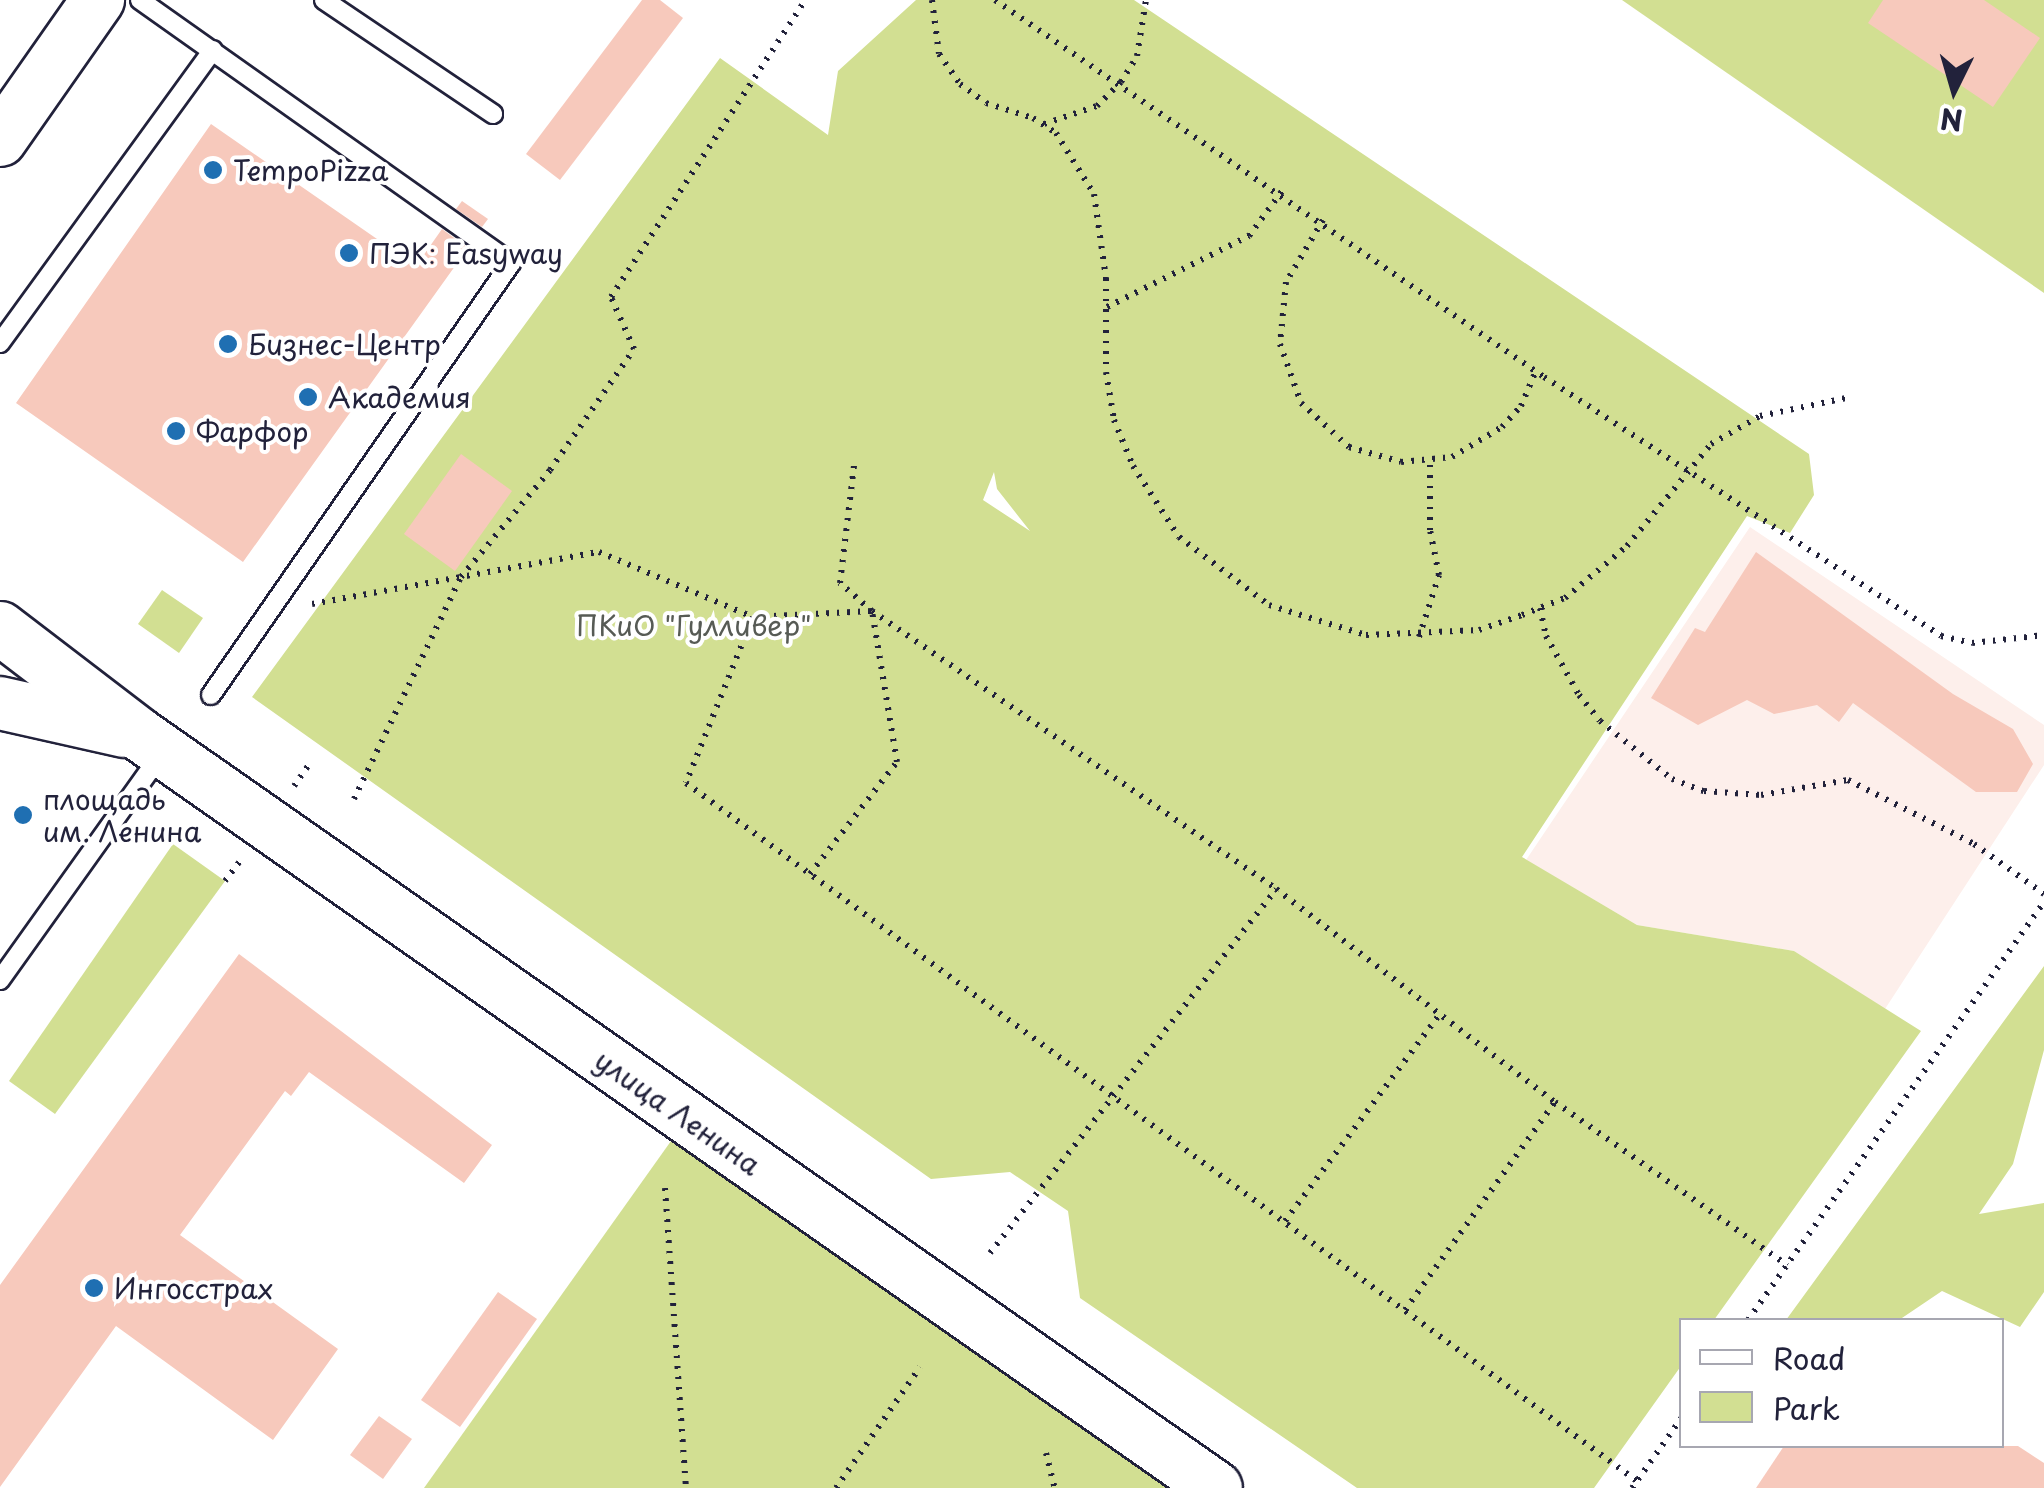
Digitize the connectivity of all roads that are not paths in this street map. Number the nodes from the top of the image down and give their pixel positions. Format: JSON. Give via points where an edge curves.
{"nodes":[{"id":1,"x":98,"y":0,"type":"edge"},
{"id":2,"x":140,"y":0,"type":"edge"},
{"id":3,"x":332,"y":2,"type":"edge"},
{"id":4,"x":213,"y":50,"type":"junction"},
{"id":5,"x":492,"y":114,"type":"dead end"},
{"id":6,"x":0,"y":140,"type":"edge"},
{"id":7,"x":0,"y":343,"type":"edge"},
{"id":8,"x":0,"y":628,"type":"edge"},
{"id":9,"x":212,"y":695,"type":"dead end"},
{"id":10,"x":0,"y":703,"type":"edge"},
{"id":11,"x":152,"y":742,"type":"junction"},
{"id":12,"x":0,"y":980,"type":"edge"},
{"id":13,"x":1216,"y":1488,"type":"edge"}],
"edges":[{"from":1,"to":6,"type":"main road"},
{"from":2,"to":4,"type":"lane"},
{"from":3,"to":5,"type":"lane"},
{"from":4,"to":7,"type":"lane"},
{"from":4,"to":9,"type":"lane","via":[[511,262]]},
{"from":8,"to":11,"type":"main road","name":"улица Ленина"},
{"from":10,"to":11,"type":"main road","name":"улица Ленина"},
{"from":11,"to":12,"type":"lane"},
{"from":11,"to":13,"type":"main road","name":"улица Ленина"}]}
